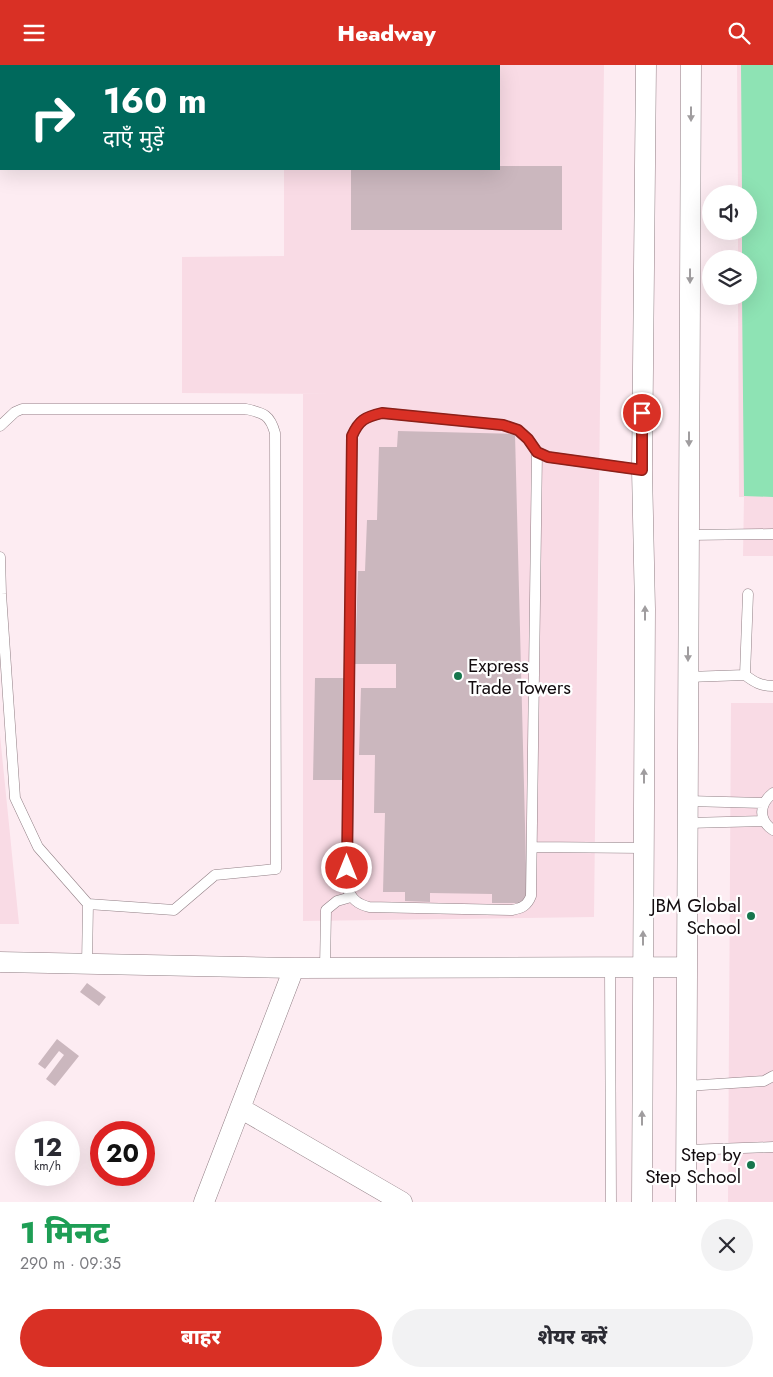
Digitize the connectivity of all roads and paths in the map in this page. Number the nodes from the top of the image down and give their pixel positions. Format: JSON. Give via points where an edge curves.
{"nodes":[{"id":1,"x":646,"y":65,"type":"edge"},
{"id":2,"x":691,"y":65,"type":"edge"},
{"id":3,"x":0,"y":426,"type":"edge"},
{"id":4,"x":537,"y":452,"type":"junction"},
{"id":5,"x":642,"y":470,"type":"junction"},
{"id":6,"x":773,"y":534,"type":"edge"},
{"id":7,"x":689,"y":535,"type":"junction"},
{"id":8,"x":0,"y":557,"type":"edge"},
{"id":9,"x":748,"y":594,"type":"dead end"},
{"id":10,"x":745,"y":675,"type":"junction"},
{"id":11,"x":688,"y":677,"type":"junction"},
{"id":12,"x":773,"y":686,"type":"edge"},
{"id":13,"x":773,"y":793,"type":"edge"},
{"id":14,"x":688,"y":801,"type":"junction"},
{"id":15,"x":763,"y":803,"type":"junction"},
{"id":16,"x":764,"y":821,"type":"junction"},
{"id":17,"x":688,"y":823,"type":"junction"},
{"id":18,"x":773,"y":830,"type":"edge"},
{"id":19,"x":532,"y":847,"type":"junction"},
{"id":20,"x":644,"y":848,"type":"junction"},
{"id":21,"x":351,"y":897,"type":"junction"},
{"id":22,"x":88,"y":904,"type":"junction"},
{"id":23,"x":0,"y":962,"type":"edge"},
{"id":24,"x":87,"y":964,"type":"junction"},
{"id":25,"x":610,"y":967,"type":"junction"},
{"id":26,"x":643,"y":967,"type":"junction"},
{"id":27,"x":687,"y":967,"type":"junction"},
{"id":28,"x":294,"y":968,"type":"junction"},
{"id":29,"x":325,"y":968,"type":"junction"},
{"id":30,"x":773,"y":1077,"type":"edge"},
{"id":31,"x":686,"y":1086,"type":"junction"},
{"id":32,"x":240,"y":1108,"type":"junction"},
{"id":33,"x":773,"y":1147,"type":"edge"},
{"id":34,"x":686,"y":1150,"type":"junction"},
{"id":35,"x":204,"y":1202,"type":"edge"},
{"id":36,"x":402,"y":1202,"type":"edge"},
{"id":37,"x":610,"y":1202,"type":"edge"},
{"id":38,"x":642,"y":1202,"type":"edge"},
{"id":39,"x":686,"y":1202,"type":"edge"}],
"edges":[{"from":1,"to":5,"type":"street"},
{"from":2,"to":7,"type":"street","one_way":true},
{"from":3,"to":22,"type":"lane","via":[[22,409],[246,409],[264,413],[272,422],[275,433],[276,869],[215,875],[174,910]]},
{"from":4,"to":5,"type":"lane","via":[[558,459]]},
{"from":4,"to":19,"type":"lane"},
{"from":4,"to":21,"type":"lane","via":[[518,430],[503,425],[382,413],[358,423],[352,436],[347,887]]},
{"from":20,"to":5,"type":"street","one_way":true},
{"from":6,"to":7,"type":"lane"},
{"from":7,"to":11,"type":"street","one_way":true},
{"from":8,"to":22,"type":"lane","via":[[15,798],[38,847]]},
{"from":9,"to":10,"type":"lane"},
{"from":10,"to":11,"type":"lane"},
{"from":10,"to":12,"type":"lane","via":[[763,686]]},
{"from":11,"to":14,"type":"street"},
{"from":13,"to":15,"type":"lane"},
{"from":14,"to":15,"type":"lane"},
{"from":14,"to":17,"type":"street"},
{"from":15,"to":16,"type":"lane"},
{"from":16,"to":17,"type":"lane"},
{"from":16,"to":18,"type":"lane"},
{"from":17,"to":27,"type":"street"},
{"from":19,"to":20,"type":"lane"},
{"from":19,"to":21,"type":"lane","via":[[531,896],[529,902],[512,910],[369,907],[360,905]]},
{"from":26,"to":20,"type":"street","one_way":true},
{"from":21,"to":29,"type":"lane","via":[[337,901],[326,910]]},
{"from":22,"to":24,"type":"lane"},
{"from":23,"to":24,"type":"street"},
{"from":24,"to":28,"type":"street"},
{"from":25,"to":26,"type":"street"},
{"from":25,"to":29,"type":"street"},
{"from":25,"to":37,"type":"lane"},
{"from":26,"to":27,"type":"street"},
{"from":38,"to":26,"type":"street","one_way":true},
{"from":27,"to":31,"type":"street"},
{"from":28,"to":29,"type":"street"},
{"from":28,"to":32,"type":"street"},
{"from":30,"to":31,"type":"lane","via":[[764,1081]]},
{"from":31,"to":34,"type":"street"},
{"from":32,"to":35,"type":"street"},
{"from":32,"to":36,"type":"street"},
{"from":33,"to":34,"type":"lane"},
{"from":34,"to":39,"type":"street"}]}
